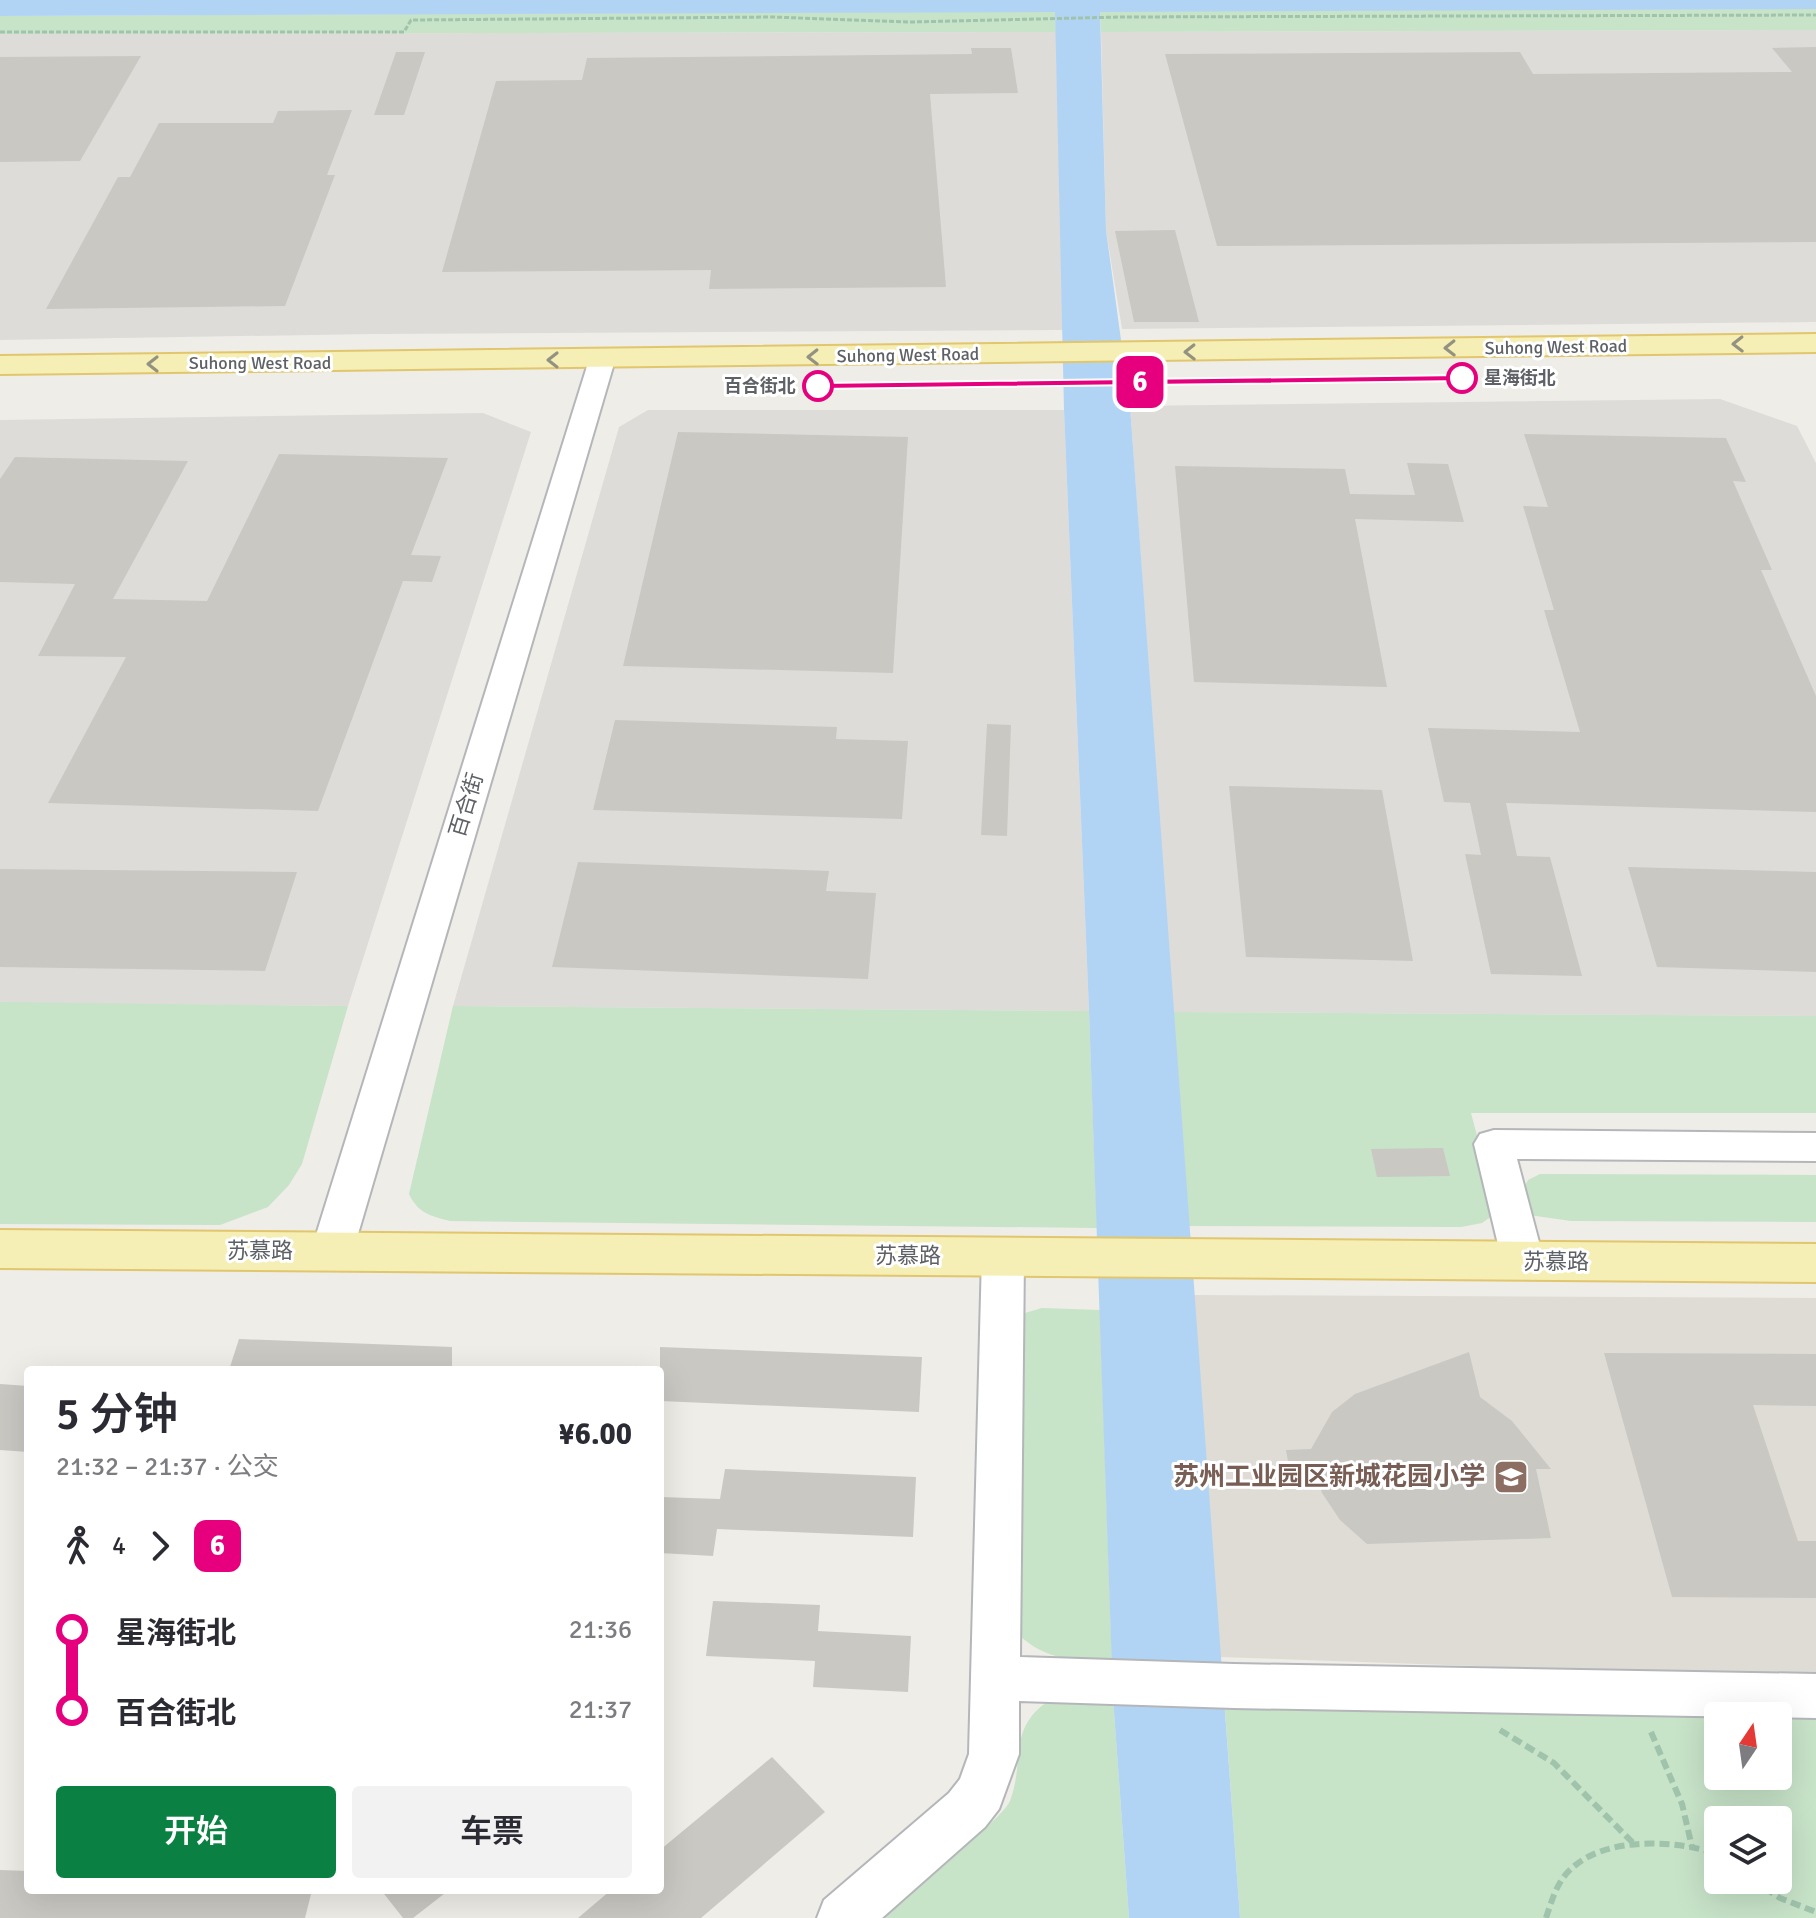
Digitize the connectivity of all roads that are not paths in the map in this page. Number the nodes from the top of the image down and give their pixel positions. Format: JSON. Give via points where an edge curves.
{"nodes":[{"id":1,"x":1816,"y":362,"type":"edge"},
{"id":2,"x":0,"y":365,"type":"edge"},
{"id":3,"x":593,"y":382,"type":"junction"},
{"id":4,"x":64,"y":394,"type":"dead end"},
{"id":5,"x":0,"y":395,"type":"edge"},
{"id":6,"x":1816,"y":1147,"type":"edge"},
{"id":7,"x":0,"y":1249,"type":"edge"},
{"id":8,"x":332,"y":1251,"type":"junction"},
{"id":9,"x":1003,"y":1256,"type":"junction"},
{"id":10,"x":1523,"y":1261,"type":"junction"},
{"id":11,"x":1816,"y":1263,"type":"edge"},
{"id":12,"x":997,"y":1678,"type":"junction"},
{"id":13,"x":1816,"y":1696,"type":"edge"},
{"id":14,"x":843,"y":1918,"type":"edge"}],
"edges":[{"from":1,"to":3,"type":"main road","name":"Suhong West Road","one_way":true,"via":[[1059,353]]},
{"from":3,"to":2,"type":"main road","name":"Suhong West Road","one_way":true},
{"from":3,"to":8,"type":"street","name":"百合街"},
{"from":4,"to":5,"type":"main road"},
{"from":6,"to":10,"type":"street","via":[[1494,1144]]},
{"from":7,"to":8,"type":"main road","name":"苏慕路"},
{"from":8,"to":9,"type":"main road","name":"苏慕路"},
{"from":9,"to":10,"type":"main road","name":"苏慕路"},
{"from":9,"to":12,"type":"street"},
{"from":10,"to":11,"type":"main road","name":"苏慕路"},
{"from":12,"to":13,"type":"street"},
{"from":12,"to":14,"type":"street","via":[[994,1754],[981,1792]]}]}
